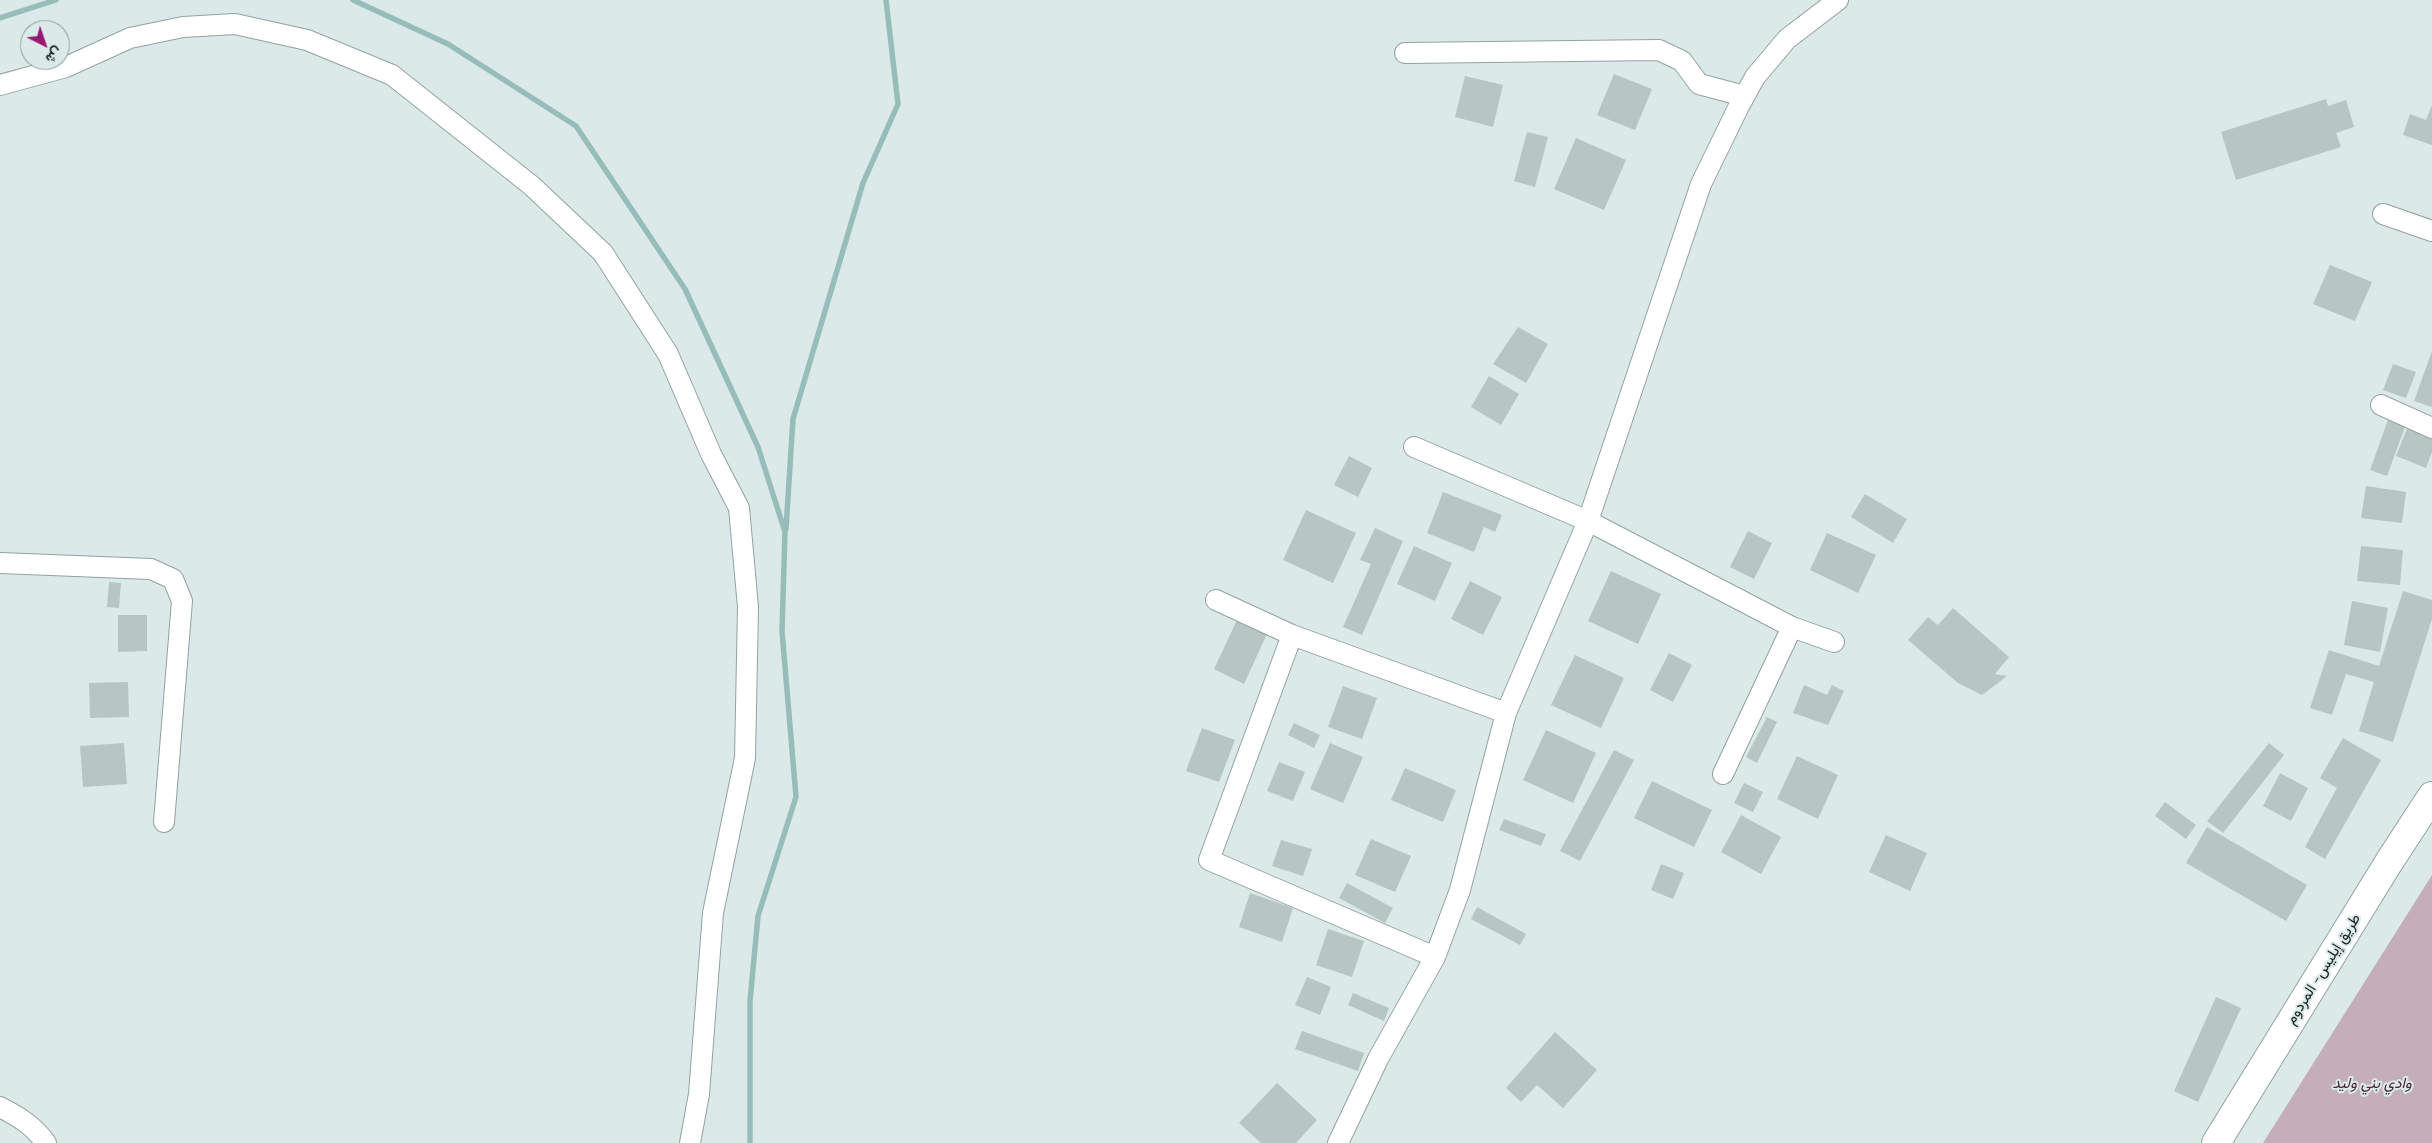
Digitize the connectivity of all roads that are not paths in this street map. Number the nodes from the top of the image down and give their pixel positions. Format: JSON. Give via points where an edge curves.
{"nodes":[{"id":1,"x":1838,"y":0,"type":"edge"},
{"id":2,"x":1405,"y":53,"type":"dead end"},
{"id":3,"x":0,"y":86,"type":"edge"},
{"id":4,"x":1744,"y":96,"type":"junction"},
{"id":5,"x":2383,"y":214,"type":"dead end"},
{"id":6,"x":2432,"y":231,"type":"edge"},
{"id":7,"x":2381,"y":405,"type":"dead end"},
{"id":8,"x":2432,"y":428,"type":"edge"},
{"id":9,"x":1414,"y":447,"type":"dead end"},
{"id":10,"x":1588,"y":521,"type":"junction"},
{"id":11,"x":0,"y":563,"type":"edge"},
{"id":12,"x":1216,"y":600,"type":"dead end"},
{"id":13,"x":1792,"y":627,"type":"junction"},
{"id":14,"x":1292,"y":636,"type":"junction"},
{"id":15,"x":1834,"y":642,"type":"dead end"},
{"id":16,"x":1506,"y":714,"type":"junction"},
{"id":17,"x":1723,"y":774,"type":"dead end"},
{"id":18,"x":2432,"y":796,"type":"edge"},
{"id":19,"x":164,"y":822,"type":"dead end"},
{"id":20,"x":1435,"y":957,"type":"junction"},
{"id":21,"x":0,"y":1107,"type":"edge"},
{"id":22,"x":46,"y":1143,"type":"edge"},
{"id":23,"x":690,"y":1143,"type":"edge"},
{"id":24,"x":1338,"y":1143,"type":"edge"},
{"id":25,"x":2216,"y":1143,"type":"edge"}],
"edges":[{"from":1,"to":4,"type":"street","via":[[1787,39],[1759,71]]},
{"from":2,"to":4,"type":"street","via":[[1659,50],[1682,62],[1699,84]]},
{"from":3,"to":23,"type":"street","via":[[66,67],[130,38],[183,27],[235,24],[307,40],[392,75],[532,186],[603,253],[668,354],[711,454],[739,508],[748,607],[745,758],[713,913],[698,1094]]},
{"from":4,"to":10,"type":"street","via":[[1701,184]]},
{"from":5,"to":6,"type":"street"},
{"from":7,"to":8,"type":"street"},
{"from":9,"to":10,"type":"street"},
{"from":10,"to":13,"type":"street"},
{"from":10,"to":16,"type":"street"},
{"from":11,"to":19,"type":"street","via":[[151,569],[173,579],[182,601]]},
{"from":12,"to":14,"type":"street"},
{"from":13,"to":15,"type":"street"},
{"from":13,"to":17,"type":"street"},
{"from":14,"to":16,"type":"street"},
{"from":14,"to":20,"type":"street","via":[[1209,860]]},
{"from":16,"to":20,"type":"street","via":[[1460,890]]},
{"from":18,"to":25,"type":"highway","name":"طريق إيليس- المردوم"},
{"from":20,"to":24,"type":"street","via":[[1378,1059]]},
{"from":21,"to":22,"type":"street","via":[[27,1122]]}]}
